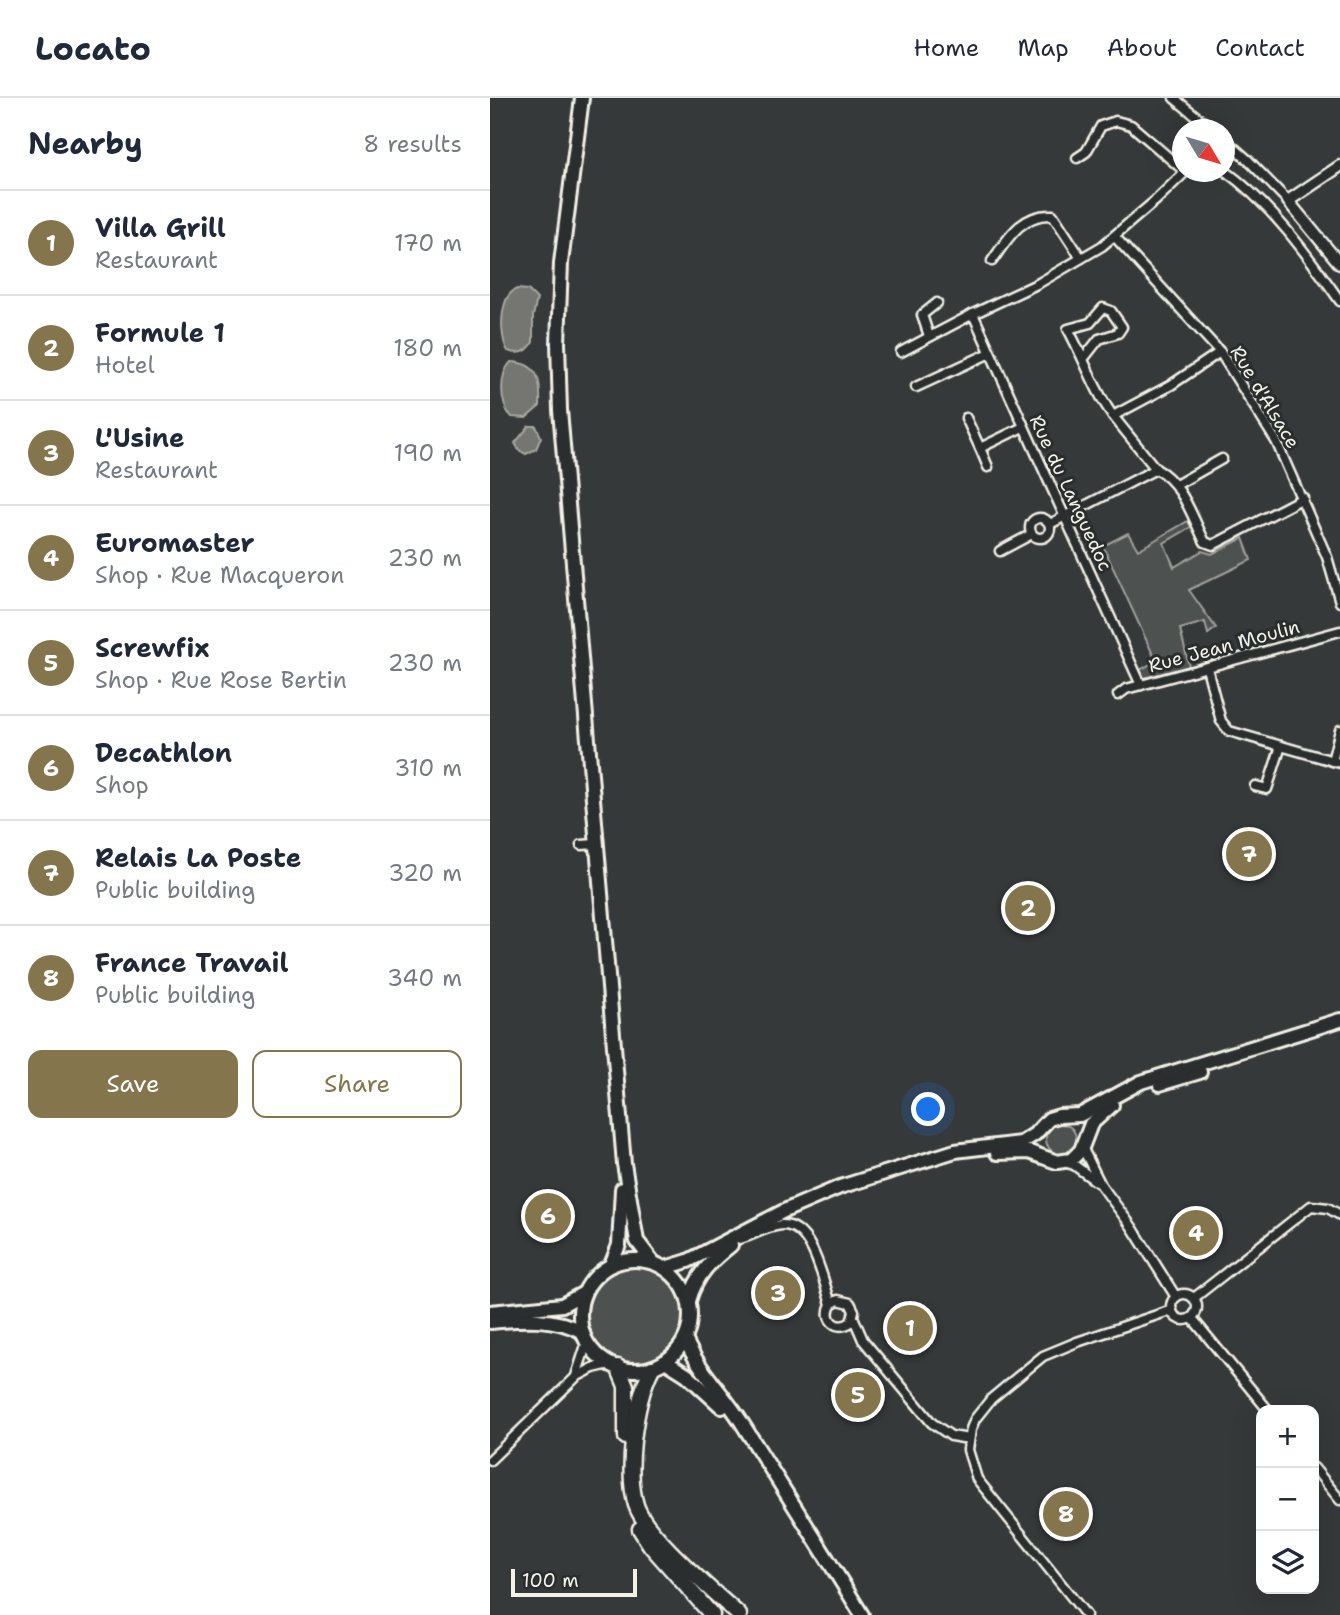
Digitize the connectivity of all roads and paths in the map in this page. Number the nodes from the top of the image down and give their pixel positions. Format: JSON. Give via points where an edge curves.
{"nodes":[{"id":1,"x":582,"y":98,"type":"edge"},
{"id":2,"x":1174,"y":98,"type":"edge"},
{"id":3,"x":1200,"y":119,"type":"edge"},
{"id":4,"x":1235,"y":149,"type":"edge"},
{"id":5,"x":1077,"y":158,"type":"dead end"},
{"id":6,"x":1172,"y":161,"type":"edge"},
{"id":7,"x":1340,"y":166,"type":"edge"},
{"id":8,"x":1235,"y":179,"type":"edge"},
{"id":9,"x":1172,"y":182,"type":"edge"},
{"id":10,"x":1288,"y":201,"type":"junction"},
{"id":11,"x":1115,"y":237,"type":"junction"},
{"id":12,"x":1082,"y":258,"type":"junction"},
{"id":13,"x":1338,"y":258,"type":"edge"},
{"id":14,"x":992,"y":261,"type":"dead end"},
{"id":15,"x":1340,"y":301,"type":"edge"},
{"id":16,"x":937,"y":303,"type":"dead end"},
{"id":17,"x":973,"y":314,"type":"junction"},
{"id":18,"x":929,"y":337,"type":"junction"},
{"id":19,"x":901,"y":352,"type":"dead end"},
{"id":20,"x":1220,"y":352,"type":"junction"},
{"id":21,"x":990,"y":353,"type":"junction"},
{"id":22,"x":1084,"y":358,"type":"junction"},
{"id":23,"x":916,"y":387,"type":"dead end"},
{"id":24,"x":1113,"y":416,"type":"junction"},
{"id":25,"x":966,"y":418,"type":"dead end"},
{"id":26,"x":1023,"y":427,"type":"junction"},
{"id":27,"x":980,"y":448,"type":"junction"},
{"id":28,"x":1222,"y":459,"type":"dead end"},
{"id":29,"x":988,"y":467,"type":"dead end"},
{"id":30,"x":1156,"y":469,"type":"junction"},
{"id":31,"x":1176,"y":485,"type":"junction"},
{"id":32,"x":1303,"y":498,"type":"junction"},
{"id":33,"x":1064,"y":517,"type":"junction"},
{"id":34,"x":1050,"y":524,"type":"junction"},
{"id":35,"x":1032,"y":534,"type":"junction"},
{"id":36,"x":1000,"y":551,"type":"dead end"},
{"id":37,"x":1340,"y":602,"type":"edge"},
{"id":38,"x":1340,"y":631,"type":"edge"},
{"id":39,"x":1207,"y":668,"type":"junction"},
{"id":40,"x":1140,"y":685,"type":"junction"},
{"id":41,"x":1118,"y":695,"type":"dead end"},
{"id":42,"x":1340,"y":730,"type":"edge"},
{"id":43,"x":1281,"y":746,"type":"junction"},
{"id":44,"x":1336,"y":762,"type":"edge"},
{"id":45,"x":1255,"y":786,"type":"dead end"},
{"id":46,"x":597,"y":844,"type":"junction"},
{"id":47,"x":581,"y":845,"type":"dead end"},
{"id":48,"x":1340,"y":1020,"type":"edge"},
{"id":49,"x":1340,"y":1027,"type":"edge"},
{"id":50,"x":1066,"y":1116,"type":"junction"},
{"id":51,"x":1040,"y":1129,"type":"junction"},
{"id":52,"x":1083,"y":1142,"type":"junction"},
{"id":53,"x":932,"y":1158,"type":"junction"},
{"id":54,"x":1047,"y":1158,"type":"junction"},
{"id":55,"x":1064,"y":1162,"type":"junction"},
{"id":56,"x":624,"y":1164,"type":"junction"},
{"id":57,"x":1101,"y":1185,"type":"junction"},
{"id":58,"x":1340,"y":1215,"type":"edge"},
{"id":59,"x":747,"y":1231,"type":"junction"},
{"id":60,"x":734,"y":1242,"type":"junction"},
{"id":61,"x":611,"y":1265,"type":"junction"},
{"id":62,"x":659,"y":1265,"type":"junction"},
{"id":63,"x":584,"y":1293,"type":"junction"},
{"id":64,"x":1176,"y":1297,"type":"junction"},
{"id":65,"x":1194,"y":1298,"type":"junction"},
{"id":66,"x":689,"y":1301,"type":"junction"},
{"id":67,"x":831,"y":1304,"type":"junction"},
{"id":68,"x":1172,"y":1310,"type":"junction"},
{"id":69,"x":490,"y":1312,"type":"edge"},
{"id":70,"x":1192,"y":1318,"type":"junction"},
{"id":71,"x":854,"y":1319,"type":"junction"},
{"id":72,"x":490,"y":1322,"type":"edge"},
{"id":73,"x":845,"y":1326,"type":"junction"},
{"id":74,"x":585,"y":1337,"type":"junction"},
{"id":75,"x":685,"y":1339,"type":"junction"},
{"id":76,"x":863,"y":1340,"type":"junction"},
{"id":77,"x":614,"y":1365,"type":"junction"},
{"id":78,"x":659,"y":1365,"type":"junction"},
{"id":79,"x":576,"y":1377,"type":"junction"},
{"id":80,"x":1264,"y":1405,"type":"edge"},
{"id":81,"x":751,"y":1438,"type":"junction"},
{"id":82,"x":969,"y":1439,"type":"junction"},
{"id":83,"x":490,"y":1460,"type":"edge"},
{"id":84,"x":1319,"y":1474,"type":"edge"},
{"id":85,"x":1340,"y":1500,"type":"edge"},
{"id":86,"x":712,"y":1615,"type":"edge"},
{"id":87,"x":739,"y":1615,"type":"edge"},
{"id":88,"x":862,"y":1615,"type":"edge"},
{"id":89,"x":1086,"y":1615,"type":"edge"}],
"edges":[{"from":1,"to":46,"type":"main road","via":[[561,263],[559,378]]},
{"from":2,"to":3,"type":"street"},
{"from":4,"to":10,"type":"street"},
{"from":5,"to":6,"type":"street","via":[[1086,152],[1101,126],[1122,121]]},
{"from":7,"to":10,"type":"street"},
{"from":8,"to":15,"type":"street","via":[[1288,232]]},
{"from":9,"to":11,"type":"street"},
{"from":10,"to":13,"type":"street"},
{"from":11,"to":12,"type":"street"},
{"from":11,"to":20,"type":"street","name":"Rue d'Alsace"},
{"from":12,"to":14,"type":"street","via":[[1053,215],[1040,215],[1014,229]]},
{"from":12,"to":17,"type":"street"},
{"from":16,"to":18,"type":"street","via":[[922,315]]},
{"from":17,"to":18,"type":"street"},
{"from":17,"to":21,"type":"street","name":"Rue du Languedoc"},
{"from":18,"to":19,"type":"street"},
{"from":20,"to":24,"type":"street"},
{"from":20,"to":32,"type":"street","name":"Rue d'Alsace","via":[[1276,441]]},
{"from":21,"to":23,"type":"street"},
{"from":21,"to":26,"type":"street","name":"Rue du Languedoc"},
{"from":22,"to":22,"type":"street","via":[[1069,329],[1090,323],[1102,308],[1111,311],[1122,327],[1099,339]]},
{"from":22,"to":24,"type":"street"},
{"from":24,"to":30,"type":"street"},
{"from":25,"to":27,"type":"street"},
{"from":26,"to":27,"type":"street"},
{"from":26,"to":33,"type":"street","name":"Rue du Languedoc"},
{"from":27,"to":29,"type":"street"},
{"from":28,"to":31,"type":"street"},
{"from":30,"to":31,"type":"street"},
{"from":30,"to":33,"type":"street"},
{"from":31,"to":32,"type":"street","via":[[1209,545]]},
{"from":32,"to":37,"type":"street","name":"Rue d'Alsace"},
{"from":33,"to":34,"type":"street"},
{"from":33,"to":40,"type":"street","name":"Rue du Languedoc"},
{"from":34,"to":35,"type":"street","via":[[1045,537]]},
{"from":34,"to":35,"type":"street","via":[[1043,517],[1033,520]]},
{"from":35,"to":36,"type":"street"},
{"from":38,"to":39,"type":"street","name":"Rue Jean Moulin"},
{"from":39,"to":40,"type":"street","name":"Rue Jean Moulin"},
{"from":39,"to":43,"type":"street","via":[[1221,721],[1229,731]]},
{"from":40,"to":41,"type":"street","name":"Rue Jean Moulin"},
{"from":42,"to":44,"type":"street"},
{"from":43,"to":44,"type":"street"},
{"from":43,"to":45,"type":"street","via":[[1267,789]]},
{"from":46,"to":47,"type":"street"},
{"from":46,"to":56,"type":"main road"},
{"from":48,"to":50,"type":"main road","via":[[1142,1082],[1080,1115]]},
{"from":49,"to":52,"type":"main road","via":[[1133,1093],[1099,1115]]},
{"from":50,"to":51,"type":"main road","via":[[1052,1117]]},
{"from":50,"to":52,"type":"main road","via":[[1078,1123]]},
{"from":51,"to":53,"type":"main road","via":[[1021,1143]]},
{"from":51,"to":54,"type":"main road","via":[[1038,1143]]},
{"from":52,"to":55,"type":"main road","via":[[1074,1158]]},
{"from":52,"to":57,"type":"street"},
{"from":53,"to":54,"type":"main road","via":[[1029,1152]]},
{"from":53,"to":59,"type":"main road","via":[[815,1197]]},
{"from":54,"to":55,"type":"main road"},
{"from":55,"to":57,"type":"street"},
{"from":56,"to":61,"type":"main road","via":[[619,1245]]},
{"from":56,"to":62,"type":"main road","via":[[637,1241]]},
{"from":57,"to":64,"type":"street"},
{"from":58,"to":65,"type":"street","via":[[1311,1206]]},
{"from":59,"to":60,"type":"main road"},
{"from":59,"to":62,"type":"main road","via":[[688,1261]]},
{"from":60,"to":66,"type":"main road","via":[[702,1270]]},
{"from":60,"to":67,"type":"street","via":[[779,1226],[801,1231],[809,1240]]},
{"from":61,"to":62,"type":"main road","via":[[629,1260]]},
{"from":61,"to":63,"type":"main road"},
{"from":62,"to":66,"type":"main road","via":[[678,1280]]},
{"from":63,"to":69,"type":"main road","via":[[562,1305]]},
{"from":63,"to":74,"type":"main road","via":[[580,1312]]},
{"from":64,"to":65,"type":"street"},
{"from":64,"to":68,"type":"street"},
{"from":65,"to":70,"type":"street","via":[[1197,1310]]},
{"from":66,"to":75,"type":"main road"},
{"from":67,"to":71,"type":"street","via":[[838,1300],[850,1303]]},
{"from":67,"to":73,"type":"street","via":[[830,1320]]},
{"from":68,"to":70,"type":"street","via":[[1178,1319]]},
{"from":68,"to":82,"type":"street","via":[[1043,1356],[982,1409]]},
{"from":70,"to":80,"type":"street"},
{"from":71,"to":73,"type":"street"},
{"from":71,"to":76,"type":"street"},
{"from":72,"to":74,"type":"main road","via":[[554,1321],[570,1325]]},
{"from":73,"to":76,"type":"street"},
{"from":74,"to":77,"type":"main road","via":[[600,1357]]},
{"from":74,"to":79,"type":"street"},
{"from":75,"to":78,"type":"main road"},
{"from":75,"to":81,"type":"main road"},
{"from":76,"to":82,"type":"street","via":[[936,1428]]},
{"from":77,"to":78,"type":"main road","via":[[637,1370]]},
{"from":77,"to":79,"type":"street"},
{"from":77,"to":86,"type":"highway","via":[[627,1394],[626,1478],[635,1519],[651,1546]]},
{"from":78,"to":81,"type":"main road","via":[[702,1388]]},
{"from":78,"to":87,"type":"highway","via":[[647,1377],[635,1424],[632,1479],[636,1505],[652,1532]]},
{"from":79,"to":83,"type":"street"},
{"from":81,"to":88,"type":"main road"},
{"from":82,"to":89,"type":"street","via":[[970,1459],[982,1488]]},
{"from":84,"to":85,"type":"street"}]}
